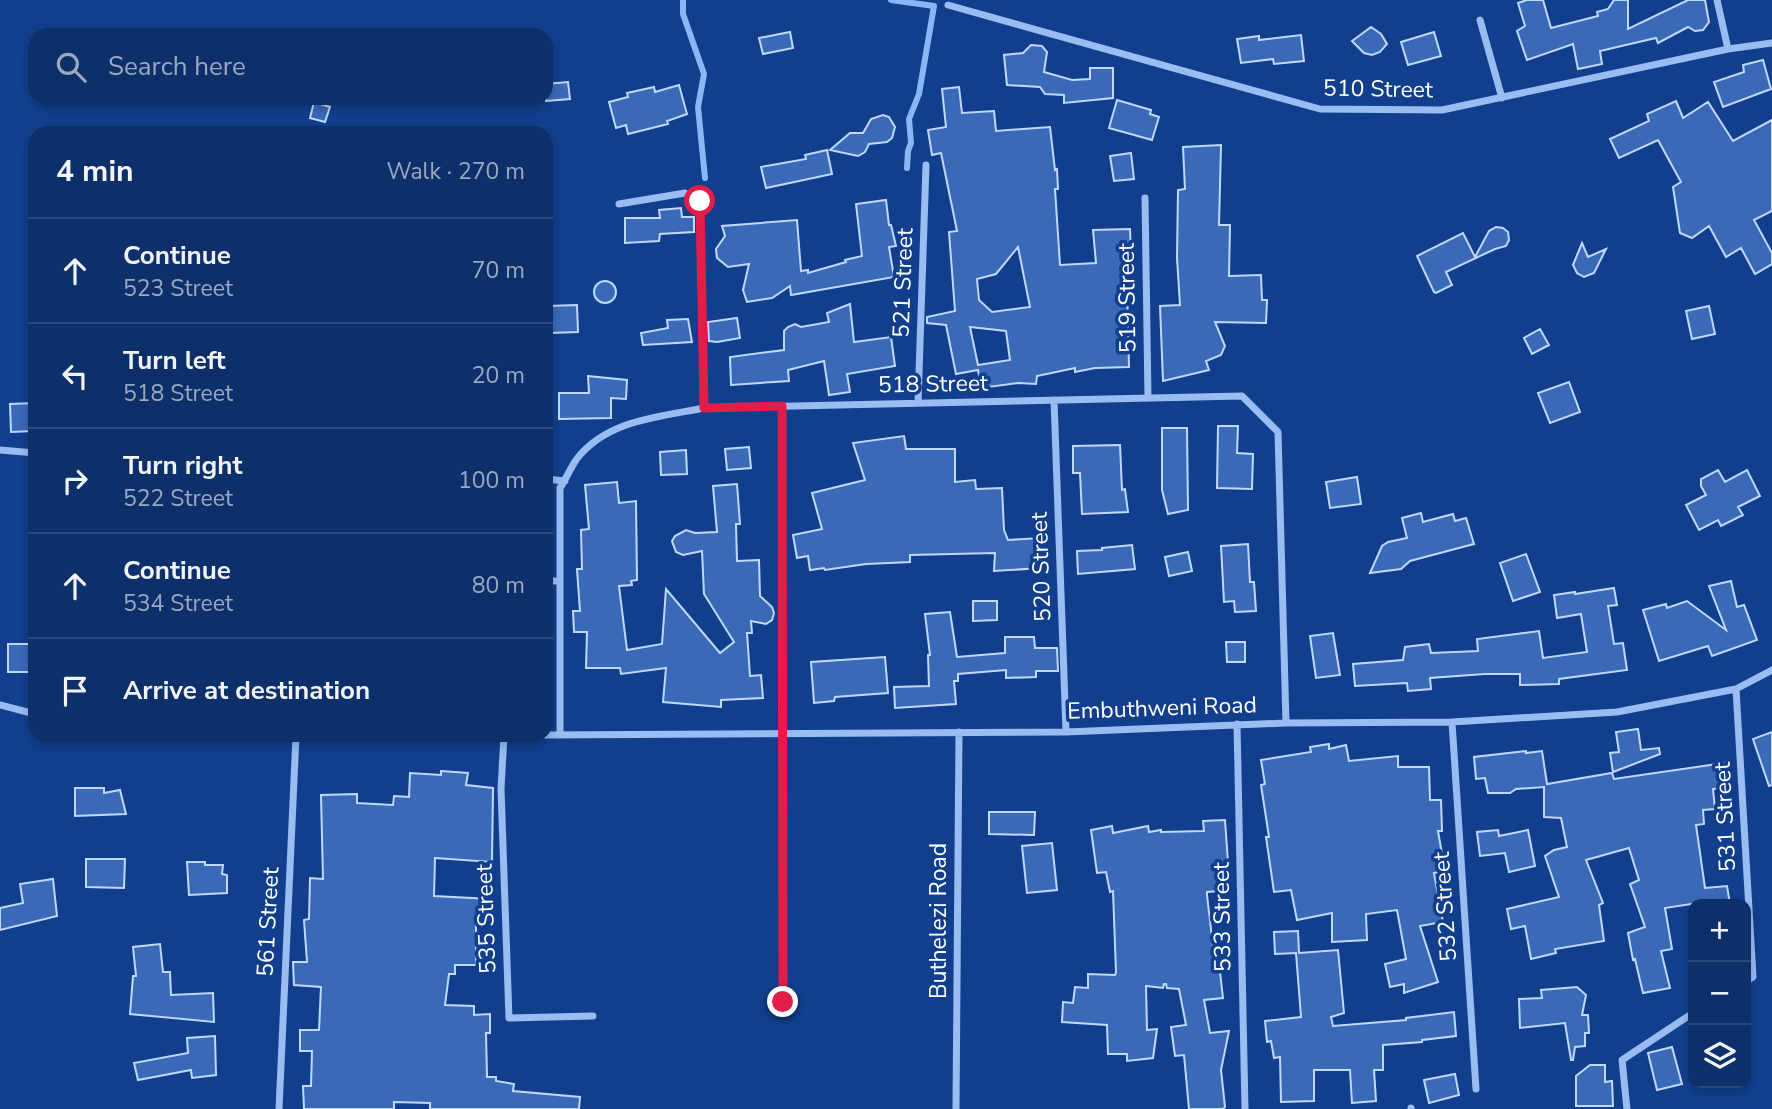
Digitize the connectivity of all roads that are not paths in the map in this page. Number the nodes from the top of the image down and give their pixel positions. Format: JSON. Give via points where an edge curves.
{"nodes":[{"id":1,"x":1717,"y":0,"type":"edge"},
{"id":2,"x":948,"y":5,"type":"dead end"},
{"id":3,"x":1480,"y":20,"type":"dead end"},
{"id":4,"x":1772,"y":43,"type":"edge"},
{"id":5,"x":1728,"y":49,"type":"junction"},
{"id":6,"x":1502,"y":98,"type":"junction"},
{"id":7,"x":926,"y":165,"type":"dead end"},
{"id":8,"x":1145,"y":198,"type":"dead end"},
{"id":9,"x":619,"y":204,"type":"dead end"},
{"id":10,"x":1149,"y":398,"type":"junction"},
{"id":11,"x":1054,"y":400,"type":"junction"},
{"id":12,"x":918,"y":403,"type":"junction"},
{"id":13,"x":782,"y":406,"type":"junction"},
{"id":14,"x":704,"y":408,"type":"junction"},
{"id":15,"x":0,"y":450,"type":"edge"},
{"id":16,"x":28,"y":452,"type":"edge"},
{"id":17,"x":553,"y":480,"type":"edge"},
{"id":18,"x":565,"y":481,"type":"junction"},
{"id":19,"x":553,"y":581,"type":"edge"},
{"id":20,"x":559,"y":581,"type":"junction"},
{"id":21,"x":1772,"y":670,"type":"edge"},
{"id":22,"x":1736,"y":689,"type":"junction"},
{"id":23,"x":0,"y":705,"type":"edge"},
{"id":24,"x":28,"y":712,"type":"edge"},
{"id":25,"x":1452,"y":722,"type":"junction"},
{"id":26,"x":1286,"y":723,"type":"junction"},
{"id":27,"x":1237,"y":724,"type":"junction"},
{"id":28,"x":958,"y":732,"type":"junction"},
{"id":29,"x":1066,"y":732,"type":"junction"},
{"id":30,"x":782,"y":733,"type":"junction"},
{"id":31,"x":553,"y":734,"type":"edge"},
{"id":32,"x":560,"y":734,"type":"junction"},
{"id":33,"x":295,"y":742,"type":"edge"},
{"id":34,"x":502,"y":742,"type":"edge"},
{"id":35,"x":1751,"y":978,"type":"edge"},
{"id":36,"x":783,"y":1002,"type":"dead end"},
{"id":37,"x":593,"y":1016,"type":"dead end"},
{"id":38,"x":1688,"y":1016,"type":"edge"},
{"id":39,"x":1476,"y":1089,"type":"dead end"},
{"id":40,"x":279,"y":1109,"type":"edge"},
{"id":41,"x":956,"y":1109,"type":"edge"},
{"id":42,"x":1245,"y":1109,"type":"edge"},
{"id":43,"x":1627,"y":1109,"type":"edge"}],
"edges":[{"from":1,"to":5,"type":"street"},
{"from":2,"to":6,"type":"street","name":"510 Street","via":[[1320,109],[1442,110]]},
{"from":3,"to":6,"type":"street"},
{"from":4,"to":5,"type":"street","name":"510 Street"},
{"from":5,"to":6,"type":"street","name":"510 Street"},
{"from":7,"to":12,"type":"street","name":"521 Street"},
{"from":8,"to":10,"type":"street","name":"519 Street"},
{"from":9,"to":14,"type":"street","via":[[685,193],[700,201]]},
{"from":10,"to":11,"type":"street","name":"518 Street"},
{"from":10,"to":26,"type":"street","name":"518 Street","via":[[1242,396],[1278,432]]},
{"from":11,"to":12,"type":"street","name":"518 Street"},
{"from":11,"to":29,"type":"street","name":"520 Street"},
{"from":12,"to":13,"type":"street","name":"518 Street"},
{"from":13,"to":14,"type":"street","name":"518 Street"},
{"from":13,"to":30,"type":"street"},
{"from":14,"to":18,"type":"street","name":"518 Street","via":[[626,423],[577,459]]},
{"from":15,"to":16,"type":"street"},
{"from":17,"to":18,"type":"street"},
{"from":18,"to":20,"type":"street","name":"518 Street","via":[[560,488]]},
{"from":19,"to":20,"type":"street"},
{"from":20,"to":32,"type":"street","name":"518 Street"},
{"from":21,"to":22,"type":"street","name":"Embuthweni Road"},
{"from":22,"to":25,"type":"street","name":"Embuthweni Road","via":[[1617,712]]},
{"from":22,"to":35,"type":"street","name":"531 Street"},
{"from":23,"to":24,"type":"street"},
{"from":25,"to":26,"type":"street","name":"Embuthweni Road"},
{"from":25,"to":39,"type":"street","name":"532 Street"},
{"from":26,"to":27,"type":"street","name":"Embuthweni Road"},
{"from":27,"to":29,"type":"street","name":"Embuthweni Road"},
{"from":27,"to":42,"type":"street","name":"533 Street"},
{"from":28,"to":29,"type":"street","name":"Embuthweni Road"},
{"from":28,"to":30,"type":"street","name":"Embuthweni Road"},
{"from":28,"to":41,"type":"street","name":"Buthelezi Road"},
{"from":30,"to":32,"type":"street","name":"Embuthweni Road"},
{"from":30,"to":36,"type":"street"},
{"from":31,"to":32,"type":"street","name":"Embuthweni Road"},
{"from":33,"to":40,"type":"street","name":"561 Street"},
{"from":34,"to":37,"type":"street","name":"535 Street","via":[[509,1018]]},
{"from":38,"to":43,"type":"street","via":[[1622,1060]]}]}
